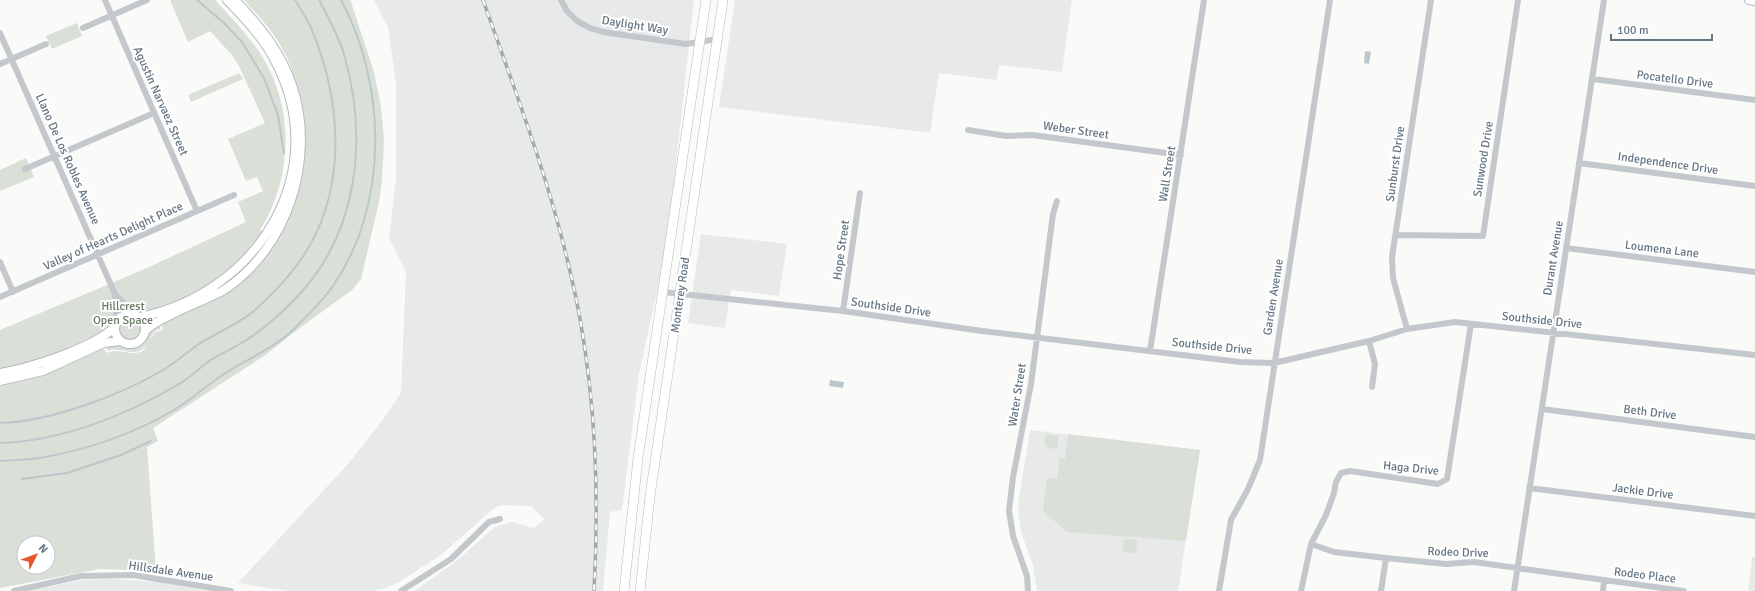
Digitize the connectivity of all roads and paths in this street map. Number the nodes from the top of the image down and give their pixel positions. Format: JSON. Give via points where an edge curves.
{"nodes":[{"id":1,"x":105,"y":0,"type":"edge"},
{"id":2,"x":147,"y":0,"type":"edge"},
{"id":3,"x":227,"y":0,"type":"edge"},
{"id":4,"x":235,"y":0,"type":"edge"},
{"id":5,"x":561,"y":0,"type":"edge"},
{"id":6,"x":706,"y":0,"type":"edge"},
{"id":7,"x":723,"y":0,"type":"edge"},
{"id":8,"x":1204,"y":0,"type":"edge"},
{"id":9,"x":1330,"y":0,"type":"edge"},
{"id":10,"x":1431,"y":0,"type":"edge"},
{"id":11,"x":1518,"y":0,"type":"edge"},
{"id":12,"x":1604,"y":0,"type":"edge"},
{"id":13,"x":1749,"y":0,"type":"edge"},
{"id":14,"x":1755,"y":1,"type":"edge"},
{"id":15,"x":112,"y":15,"type":"junction"},
{"id":16,"x":83,"y":28,"type":"dead end"},
{"id":17,"x":0,"y":32,"type":"edge"},
{"id":18,"x":716,"y":38,"type":"junction"},
{"id":19,"x":700,"y":41,"type":"junction"},
{"id":20,"x":46,"y":44,"type":"dead end"},
{"id":21,"x":12,"y":60,"type":"junction"},
{"id":22,"x":0,"y":64,"type":"edge"},
{"id":23,"x":1592,"y":79,"type":"junction"},
{"id":24,"x":1755,"y":100,"type":"edge"},
{"id":25,"x":154,"y":113,"type":"junction"},
{"id":26,"x":968,"y":130,"type":"dead end"},
{"id":27,"x":55,"y":156,"type":"junction"},
{"id":28,"x":1181,"y":156,"type":"junction"},
{"id":29,"x":1579,"y":162,"type":"junction"},
{"id":30,"x":25,"y":169,"type":"dead end"},
{"id":31,"x":1755,"y":186,"type":"edge"},
{"id":32,"x":860,"y":193,"type":"dead end"},
{"id":33,"x":234,"y":195,"type":"dead end"},
{"id":34,"x":1057,"y":201,"type":"dead end"},
{"id":35,"x":197,"y":211,"type":"junction"},
{"id":36,"x":1396,"y":235,"type":"junction"},
{"id":37,"x":1566,"y":248,"type":"junction"},
{"id":38,"x":98,"y":254,"type":"junction"},
{"id":39,"x":0,"y":262,"type":"edge"},
{"id":40,"x":1755,"y":272,"type":"edge"},
{"id":41,"x":13,"y":292,"type":"junction"},
{"id":42,"x":663,"y":292,"type":"junction"},
{"id":43,"x":115,"y":294,"type":"junction"},
{"id":44,"x":680,"y":294,"type":"junction"},
{"id":45,"x":0,"y":297,"type":"edge"},
{"id":46,"x":843,"y":311,"type":"junction"},
{"id":47,"x":136,"y":316,"type":"junction"},
{"id":48,"x":116,"y":324,"type":"junction"},
{"id":49,"x":1472,"y":324,"type":"junction"},
{"id":50,"x":1407,"y":329,"type":"junction"},
{"id":51,"x":145,"y":332,"type":"junction"},
{"id":52,"x":1552,"y":332,"type":"junction"},
{"id":53,"x":1036,"y":337,"type":"junction"},
{"id":54,"x":1369,"y":341,"type":"junction"},
{"id":55,"x":120,"y":342,"type":"junction"},
{"id":56,"x":1150,"y":351,"type":"junction"},
{"id":57,"x":1755,"y":355,"type":"edge"},
{"id":58,"x":1274,"y":363,"type":"junction"},
{"id":59,"x":0,"y":373,"type":"edge"},
{"id":60,"x":0,"y":381,"type":"edge"},
{"id":61,"x":1372,"y":388,"type":"dead end"},
{"id":62,"x":1542,"y":409,"type":"junction"},
{"id":63,"x":1755,"y":437,"type":"edge"},
{"id":64,"x":1529,"y":488,"type":"junction"},
{"id":65,"x":1755,"y":516,"type":"edge"},
{"id":66,"x":500,"y":519,"type":"dead end"},
{"id":67,"x":631,"y":524,"type":"junction"},
{"id":68,"x":647,"y":525,"type":"junction"},
{"id":69,"x":1311,"y":544,"type":"junction"},
{"id":70,"x":1386,"y":558,"type":"junction"},
{"id":71,"x":1518,"y":567,"type":"junction"},
{"id":72,"x":1604,"y":581,"type":"junction"},
{"id":73,"x":211,"y":589,"type":"edge"},
{"id":74,"x":14,"y":591,"type":"edge"},
{"id":75,"x":231,"y":591,"type":"edge"},
{"id":76,"x":400,"y":591,"type":"edge"},
{"id":77,"x":624,"y":591,"type":"edge"},
{"id":78,"x":640,"y":591,"type":"edge"},
{"id":79,"x":1028,"y":591,"type":"edge"},
{"id":80,"x":1219,"y":591,"type":"edge"},
{"id":81,"x":1301,"y":591,"type":"edge"},
{"id":82,"x":1381,"y":591,"type":"edge"},
{"id":83,"x":1514,"y":591,"type":"edge"},
{"id":84,"x":1603,"y":591,"type":"edge"},
{"id":85,"x":1684,"y":591,"type":"edge"}],
"edges":[{"from":1,"to":15,"type":"street","name":"Agustin Narvaez Street"},
{"from":2,"to":15,"type":"street"},
{"from":3,"to":47,"type":"street","via":[[267,46],[286,86],[294,130],[290,178],[281,207],[270,229],[237,269],[220,284],[197,297],[170,309]]},
{"from":4,"to":51,"type":"street","via":[[270,41],[293,87],[301,139],[296,185],[290,204],[273,238],[247,271],[224,289],[202,302],[158,321]]},
{"from":5,"to":19,"type":"street","name":"Daylight Way","via":[[577,21],[590,28],[686,44]]},
{"from":6,"to":19,"type":"main road","name":"Monterey Road"},
{"from":7,"to":18,"type":"main road","name":"Monterey Road"},
{"from":8,"to":28,"type":"street","name":"Wall Street"},
{"from":9,"to":58,"type":"street","name":"Garden Avenue"},
{"from":10,"to":36,"type":"street","name":"Sunburst Drive"},
{"from":11,"to":36,"type":"street","name":"Sunwood Drive","via":[[1483,236]]},
{"from":12,"to":23,"type":"street","name":"Durant Avenue"},
{"from":13,"to":14,"type":"street"},
{"from":15,"to":16,"type":"street"},
{"from":15,"to":25,"type":"street","name":"Agustin Narvaez Street"},
{"from":17,"to":21,"type":"street","name":"Llano De Los Robles Avenue"},
{"from":18,"to":19,"type":"street","name":"Daylight Way"},
{"from":18,"to":44,"type":"main road","name":"Monterey Road"},
{"from":19,"to":42,"type":"main road","name":"Monterey Road"},
{"from":20,"to":21,"type":"street"},
{"from":21,"to":22,"type":"street"},
{"from":21,"to":27,"type":"street","name":"Llano De Los Robles Avenue"},
{"from":23,"to":24,"type":"street","name":"Pocatello Drive"},
{"from":23,"to":29,"type":"street","name":"Durant Avenue"},
{"from":25,"to":27,"type":"street"},
{"from":25,"to":35,"type":"street","name":"Agustin Narvaez Street"},
{"from":26,"to":28,"type":"street","name":"Weber Street","via":[[1006,136],[1032,135]]},
{"from":27,"to":30,"type":"street"},
{"from":27,"to":38,"type":"street","name":"Llano De Los Robles Avenue"},
{"from":28,"to":56,"type":"street","name":"Wall Street"},
{"from":29,"to":31,"type":"street","name":"Independence Drive"},
{"from":29,"to":37,"type":"street","name":"Durant Avenue"},
{"from":32,"to":46,"type":"street","name":"Hope Street"},
{"from":33,"to":35,"type":"street","name":"Valley of Hearts Delight Place"},
{"from":34,"to":53,"type":"street","name":"Water Street"},
{"from":35,"to":38,"type":"street","name":"Valley of Hearts Delight Place"},
{"from":36,"to":50,"type":"street","name":"Sunburst Drive","via":[[1392,257],[1393,278]]},
{"from":37,"to":40,"type":"street","name":"Loumena Lane"},
{"from":37,"to":52,"type":"street","name":"Durant Avenue"},
{"from":38,"to":41,"type":"street","name":"Valley of Hearts Delight Place"},
{"from":38,"to":43,"type":"street","name":"Llano De Los Robles Avenue"},
{"from":39,"to":41,"type":"street"},
{"from":41,"to":45,"type":"street","name":"Valley of Hearts Delight Place"},
{"from":42,"to":44,"type":"street","name":"Southside Drive"},
{"from":42,"to":67,"type":"main road","name":"Monterey Road"},
{"from":43,"to":47,"type":"street","name":"Llano De Los Robles Avenue"},
{"from":43,"to":48,"type":"street","name":"Llano De Los Robles Avenue"},
{"from":44,"to":46,"type":"street","name":"Southside Drive"},
{"from":44,"to":68,"type":"main road","name":"Monterey Road"},
{"from":46,"to":53,"type":"street","name":"Southside Drive"},
{"from":47,"to":48,"type":"street","via":[[123,316]]},
{"from":47,"to":51,"type":"street","via":[[145,325]]},
{"from":48,"to":55,"type":"street","via":[[116,335]]},
{"from":48,"to":59,"type":"street","via":[[105,336],[50,360]]},
{"from":49,"to":50,"type":"street","name":"Southside Drive","via":[[1455,322]]},
{"from":49,"to":52,"type":"street","name":"Southside Drive"},
{"from":49,"to":69,"type":"street","name":"Haga Drive","via":[[1447,478],[1438,484],[1350,471],[1341,473],[1326,515]]},
{"from":50,"to":54,"type":"street","name":"Southside Drive"},
{"from":51,"to":55,"type":"street","via":[[135,344]]},
{"from":52,"to":57,"type":"street","name":"Southside Drive"},
{"from":52,"to":62,"type":"street","name":"Durant Avenue"},
{"from":53,"to":56,"type":"street","name":"Southside Drive"},
{"from":53,"to":79,"type":"street","name":"Water Street","via":[[1031,384],[1009,511],[1013,536],[1027,576]]},
{"from":54,"to":58,"type":"street","name":"Southside Drive"},
{"from":54,"to":61,"type":"street","via":[[1374,364]]},
{"from":55,"to":60,"type":"street","via":[[104,343],[43,371]]},
{"from":56,"to":58,"type":"street","name":"Southside Drive","via":[[1240,362]]},
{"from":58,"to":80,"type":"street","name":"Garden Avenue","via":[[1260,460],[1231,520]]},
{"from":62,"to":63,"type":"street","name":"Beth Drive"},
{"from":62,"to":64,"type":"street","name":"Durant Avenue"},
{"from":64,"to":65,"type":"street","name":"Jackie Drive"},
{"from":64,"to":71,"type":"street","name":"Durant Avenue"},
{"from":66,"to":76,"type":"street","via":[[489,522],[451,559]]},
{"from":67,"to":68,"type":"main road"},
{"from":67,"to":77,"type":"main road","name":"Monterey Road"},
{"from":68,"to":78,"type":"main road","name":"Monterey Road"},
{"from":69,"to":70,"type":"street","name":"Rodeo Drive","via":[[1334,552]]},
{"from":69,"to":81,"type":"street","name":"Haga Drive"},
{"from":70,"to":71,"type":"street","name":"Rodeo Drive"},
{"from":70,"to":82,"type":"street"},
{"from":71,"to":72,"type":"street","name":"Rodeo Drive"},
{"from":71,"to":83,"type":"street","name":"Durant Avenue"},
{"from":72,"to":84,"type":"street"},
{"from":72,"to":85,"type":"street","name":"Rodeo Place"},
{"from":73,"to":74,"type":"street","name":"Hillsdale Avenue","via":[[133,575],[81,576]]},
{"from":73,"to":75,"type":"street","name":"Hillsdale Avenue"}]}
